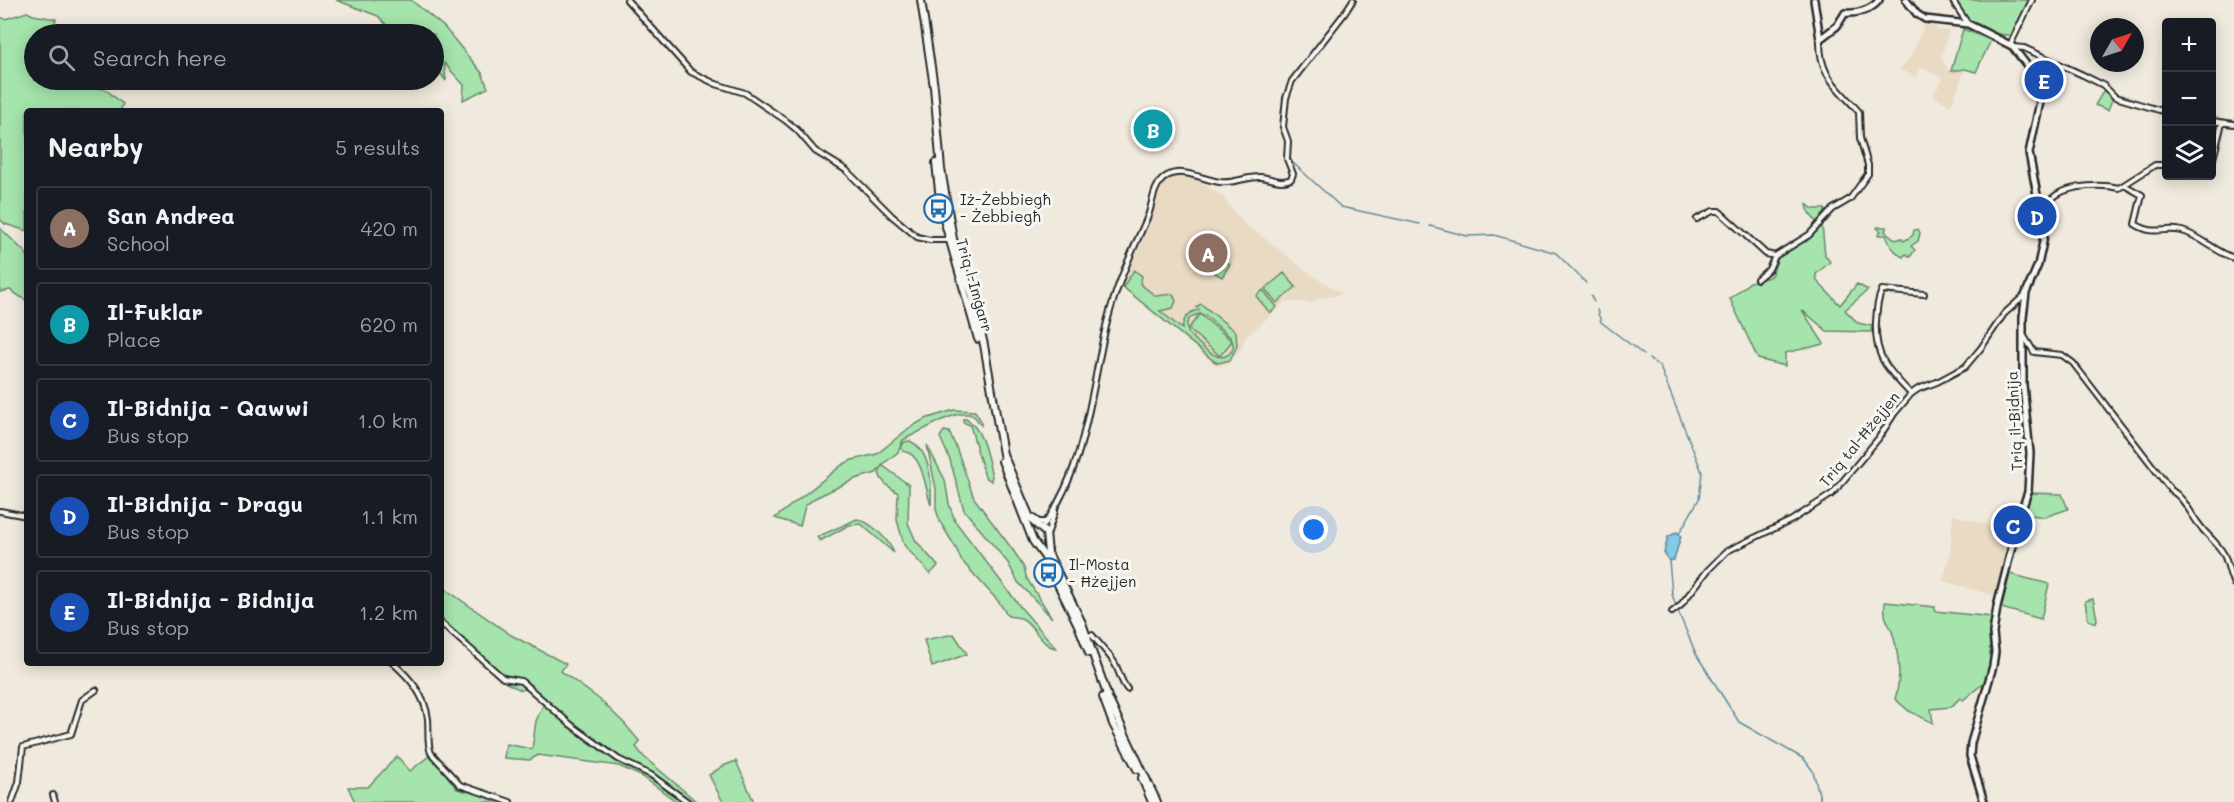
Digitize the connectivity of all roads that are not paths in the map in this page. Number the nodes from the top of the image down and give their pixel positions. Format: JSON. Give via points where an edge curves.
{"nodes":[{"id":1,"x":627,"y":0,"type":"edge"},
{"id":2,"x":919,"y":0,"type":"edge"},
{"id":3,"x":1353,"y":0,"type":"edge"},
{"id":4,"x":1814,"y":0,"type":"edge"},
{"id":5,"x":1879,"y":0,"type":"edge"},
{"id":6,"x":1906,"y":0,"type":"edge"},
{"id":7,"x":1952,"y":0,"type":"edge"},
{"id":8,"x":2032,"y":0,"type":"edge"},
{"id":9,"x":1968,"y":24,"type":"junction"},
{"id":10,"x":1820,"y":39,"type":"junction"},
{"id":11,"x":2011,"y":46,"type":"junction"},
{"id":12,"x":2162,"y":111,"type":"edge"},
{"id":13,"x":2216,"y":122,"type":"edge"},
{"id":14,"x":2222,"y":123,"type":"junction"},
{"id":15,"x":2234,"y":124,"type":"edge"},
{"id":16,"x":2216,"y":145,"type":"edge"},
{"id":17,"x":2162,"y":165,"type":"edge"},
{"id":18,"x":2124,"y":185,"type":"junction"},
{"id":19,"x":2040,"y":211,"type":"junction"},
{"id":20,"x":1697,"y":219,"type":"dead end"},
{"id":21,"x":949,"y":240,"type":"junction"},
{"id":22,"x":1775,"y":256,"type":"junction"},
{"id":23,"x":2234,"y":258,"type":"edge"},
{"id":24,"x":1757,"y":279,"type":"dead end"},
{"id":25,"x":2026,"y":293,"type":"junction"},
{"id":26,"x":1924,"y":294,"type":"dead end"},
{"id":27,"x":2023,"y":332,"type":"junction"},
{"id":28,"x":1911,"y":394,"type":"junction"},
{"id":29,"x":1056,"y":504,"type":"junction"},
{"id":30,"x":0,"y":511,"type":"edge"},
{"id":31,"x":24,"y":515,"type":"edge"},
{"id":32,"x":1029,"y":515,"type":"junction"},
{"id":33,"x":1047,"y":522,"type":"junction"},
{"id":34,"x":1040,"y":528,"type":"junction"},
{"id":35,"x":1032,"y":535,"type":"junction"},
{"id":36,"x":1046,"y":538,"type":"junction"},
{"id":37,"x":1035,"y":543,"type":"junction"},
{"id":38,"x":2234,"y":584,"type":"edge"},
{"id":39,"x":1672,"y":612,"type":"dead end"},
{"id":40,"x":444,"y":626,"type":"edge"},
{"id":41,"x":1088,"y":636,"type":"junction"},
{"id":42,"x":396,"y":666,"type":"edge"},
{"id":43,"x":1127,"y":689,"type":"dead end"},
{"id":44,"x":96,"y":690,"type":"dead end"},
{"id":45,"x":53,"y":795,"type":"dead end"},
{"id":46,"x":12,"y":802,"type":"edge"},
{"id":47,"x":55,"y":802,"type":"edge"},
{"id":48,"x":510,"y":802,"type":"edge"},
{"id":49,"x":688,"y":802,"type":"edge"},
{"id":50,"x":1155,"y":802,"type":"edge"},
{"id":51,"x":1984,"y":802,"type":"edge"}],
"edges":[{"from":1,"to":21,"type":"street","via":[[691,72],[745,93],[785,120],[816,151],[846,170],[917,237]]},
{"from":2,"to":21,"type":"main road","name":"Triq l-Imġarr","via":[[941,209]]},
{"from":2,"to":32,"type":"main road","name":"Triq l-Imġarr","via":[[952,239],[972,294],[1003,454]]},
{"from":3,"to":29,"type":"street","via":[[1292,81],[1286,98],[1283,127],[1292,179],[1284,182],[1258,177],[1221,182],[1178,172],[1160,181],[1124,267],[1107,321],[1083,442]]},
{"from":4,"to":10,"type":"street"},
{"from":5,"to":10,"type":"street","via":[[1856,14],[1845,13],[1837,26]]},
{"from":6,"to":9,"type":"street","via":[[1925,19]]},
{"from":7,"to":9,"type":"street"},
{"from":8,"to":11,"type":"street"},
{"from":9,"to":11,"type":"street"},
{"from":10,"to":22,"type":"street","via":[[1825,72],[1859,112],[1860,138],[1869,171],[1850,199],[1833,209],[1809,235]]},
{"from":11,"to":12,"type":"street","via":[[2024,48],[2083,75],[2115,96]]},
{"from":11,"to":19,"type":"street","name":"Triq il-Bidnija","via":[[2039,81],[2040,102],[2029,153]]},
{"from":13,"to":14,"type":"street"},
{"from":14,"to":15,"type":"street"},
{"from":14,"to":16,"type":"street"},
{"from":17,"to":18,"type":"street","via":[[2155,165]]},
{"from":18,"to":19,"type":"street","via":[[2064,191]]},
{"from":18,"to":23,"type":"street","via":[[2142,195],[2135,224],[2154,232],[2184,231]]},
{"from":19,"to":25,"type":"street","name":"Triq il-Bidnija","via":[[2043,242]]},
{"from":20,"to":22,"type":"street","via":[[1720,212],[1766,254]]},
{"from":21,"to":35,"type":"main road","name":"Triq l-Imġarr","via":[[980,346],[999,455]]},
{"from":22,"to":24,"type":"street","via":[[1769,269]]},
{"from":25,"to":27,"type":"street","name":"Triq il-Bidnija"},
{"from":25,"to":28,"type":"street","name":"Triq tal-Ħżejjen","via":[[2004,314],[1965,367]]},
{"from":26,"to":28,"type":"street","via":[[1882,290],[1876,303],[1875,337],[1880,355]]},
{"from":27,"to":38,"type":"street","via":[[2034,352],[2062,355],[2073,363],[2213,538]]},
{"from":27,"to":51,"type":"street","name":"Triq il-Bidnija","via":[[2030,474],[1997,607],[1994,666],[1971,743],[1970,756]]},
{"from":28,"to":39,"type":"street","name":"Triq tal-Ħżejjen","via":[[1832,494],[1792,520],[1727,551]]},
{"from":29,"to":33,"type":"street"},
{"from":29,"to":36,"type":"street"},
{"from":30,"to":31,"type":"street"},
{"from":32,"to":33,"type":"street","via":[[1038,522]]},
{"from":32,"to":34,"type":"main road","name":"Triq l-Imġarr"},
{"from":33,"to":34,"type":"street"},
{"from":34,"to":35,"type":"main road"},
{"from":34,"to":36,"type":"main road","name":"Triq l-Imġarr"},
{"from":35,"to":37,"type":"main road","name":"Triq l-Imġarr"},
{"from":36,"to":37,"type":"main road","via":[[1042,544]]},
{"from":36,"to":41,"type":"main road","name":"Triq l-Imġarr","via":[[1048,553]]},
{"from":37,"to":50,"type":"main road","name":"Triq l-Imġarr","via":[[1078,625],[1113,724]]},
{"from":40,"to":49,"type":"street","via":[[503,678],[521,681],[618,759],[651,775]]},
{"from":41,"to":43,"type":"street","via":[[1092,635],[1114,663]]},
{"from":41,"to":50,"type":"main road","name":"Triq l-Imġarr","via":[[1109,700]]},
{"from":42,"to":48,"type":"street","via":[[422,697],[431,753],[460,785]]},
{"from":44,"to":46,"type":"street","via":[[82,700],[71,734],[22,747],[19,782]]},
{"from":45,"to":47,"type":"street"}]}
